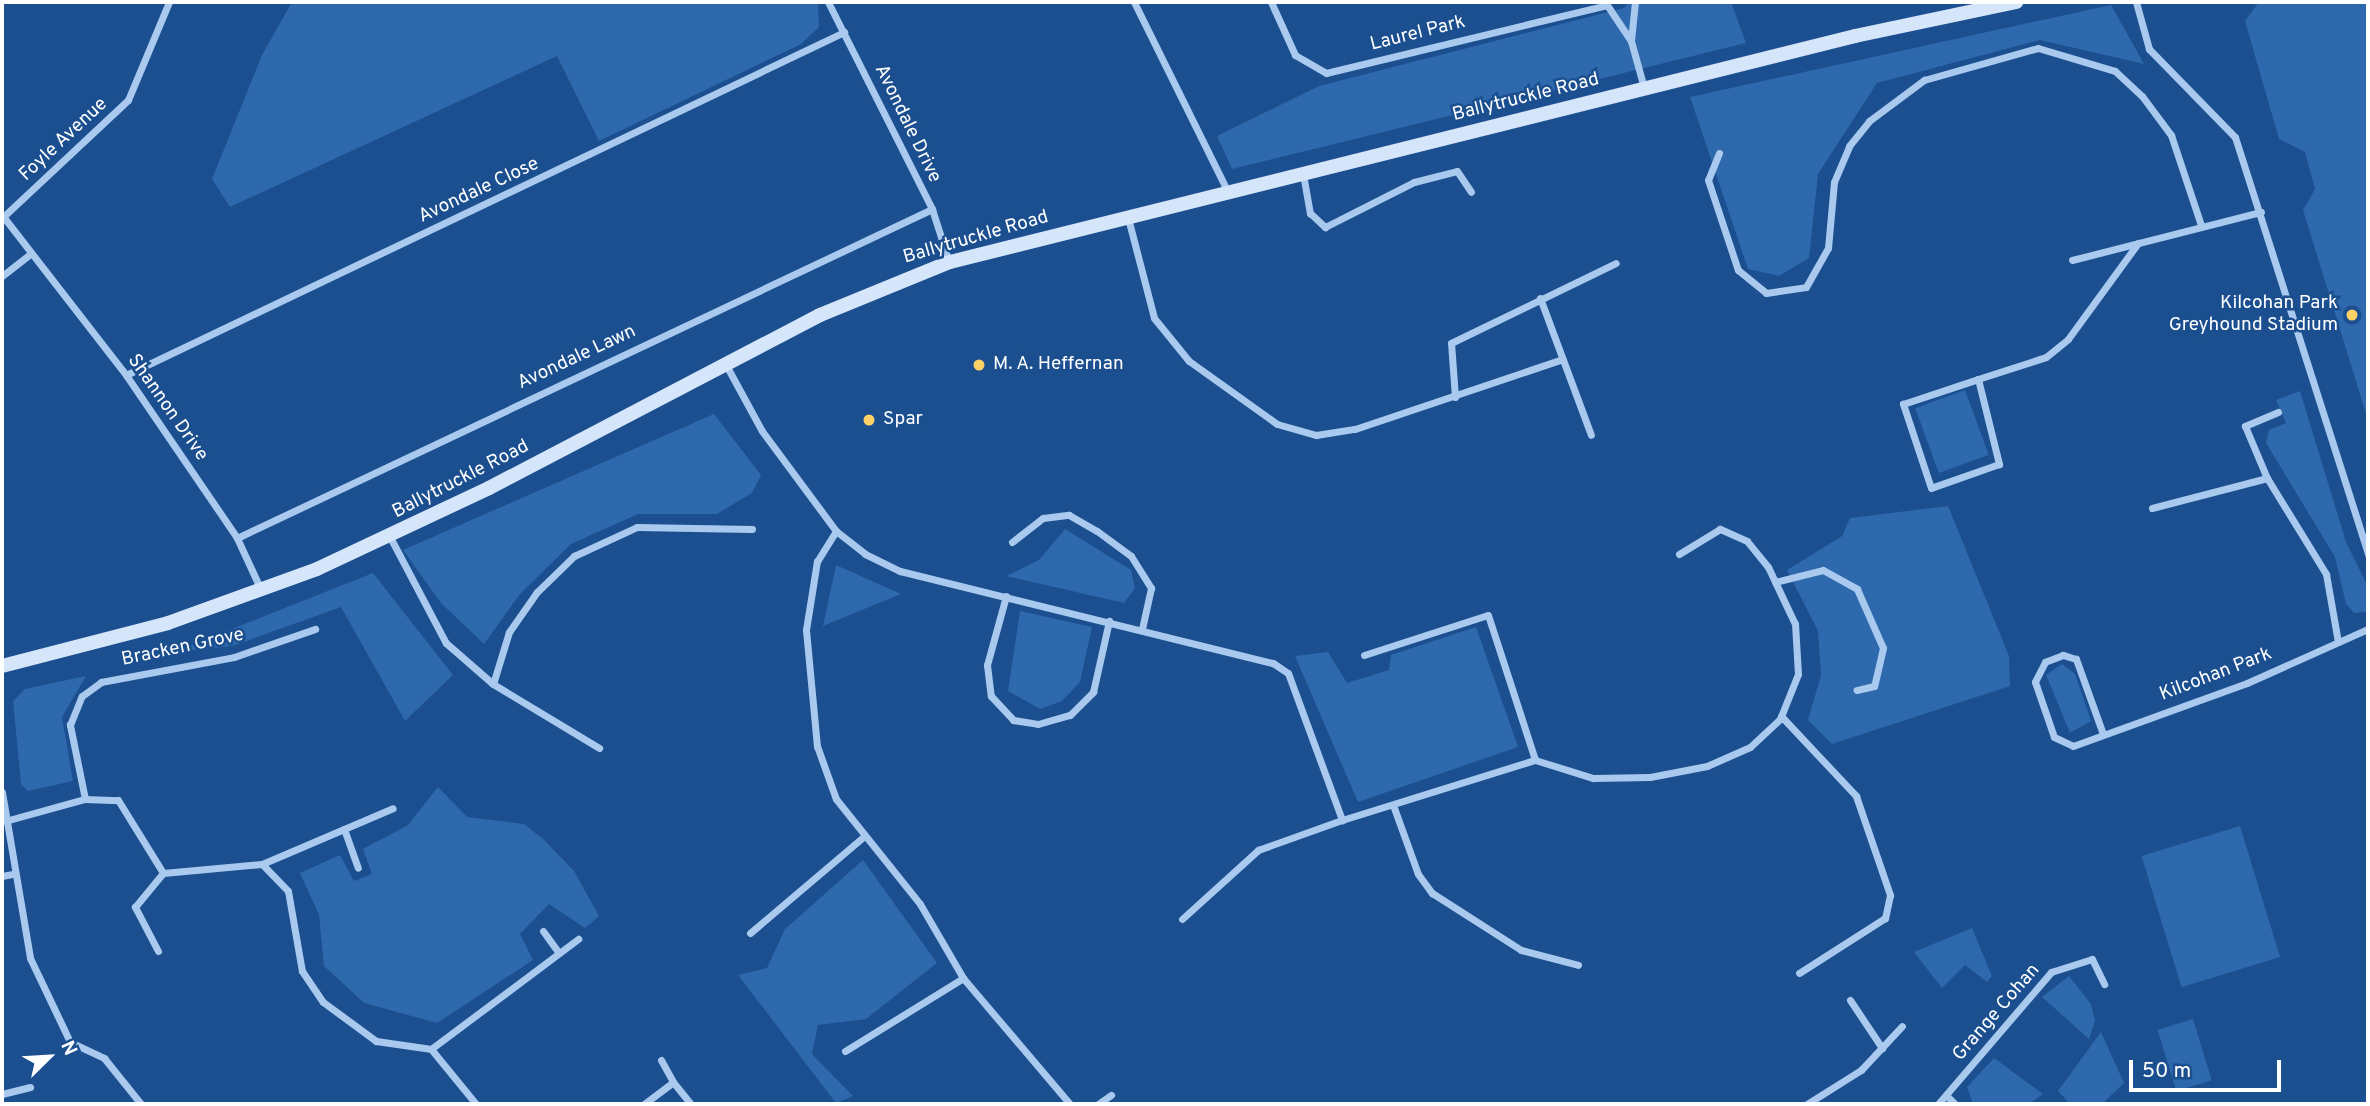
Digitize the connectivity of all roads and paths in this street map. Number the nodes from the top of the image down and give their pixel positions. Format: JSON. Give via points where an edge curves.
{"nodes":[{"id":1,"x":169,"y":2,"type":"edge"},
{"id":2,"x":828,"y":2,"type":"edge"},
{"id":3,"x":1134,"y":2,"type":"edge"},
{"id":4,"x":1271,"y":2,"type":"edge"},
{"id":5,"x":1635,"y":2,"type":"edge"},
{"id":6,"x":2016,"y":2,"type":"edge"},
{"id":7,"x":2136,"y":2,"type":"edge"},
{"id":8,"x":1966,"y":6,"type":"edge"},
{"id":9,"x":844,"y":32,"type":"junction"},
{"id":10,"x":1632,"y":41,"type":"junction"},
{"id":11,"x":1644,"y":88,"type":"junction"},
{"id":12,"x":1719,"y":153,"type":"dead end"},
{"id":13,"x":1303,"y":174,"type":"junction"},
{"id":14,"x":1471,"y":192,"type":"dead end"},
{"id":15,"x":1228,"y":193,"type":"junction"},
{"id":16,"x":932,"y":209,"type":"junction"},
{"id":17,"x":2261,"y":212,"type":"junction"},
{"id":18,"x":2,"y":216,"type":"edge"},
{"id":19,"x":1128,"y":218,"type":"junction"},
{"id":20,"x":2201,"y":225,"type":"junction"},
{"id":21,"x":2138,"y":243,"type":"junction"},
{"id":22,"x":30,"y":253,"type":"junction"},
{"id":23,"x":2073,"y":260,"type":"dead end"},
{"id":24,"x":950,"y":262,"type":"junction"},
{"id":25,"x":1616,"y":262,"type":"dead end"},
{"id":26,"x":2,"y":276,"type":"edge"},
{"id":27,"x":1540,"y":298,"type":"junction"},
{"id":28,"x":1563,"y":359,"type":"junction"},
{"id":29,"x":726,"y":365,"type":"junction"},
{"id":30,"x":126,"y":375,"type":"junction"},
{"id":31,"x":1978,"y":379,"type":"junction"},
{"id":32,"x":1455,"y":397,"type":"junction"},
{"id":33,"x":2278,"y":412,"type":"dead end"},
{"id":34,"x":1591,"y":435,"type":"dead end"},
{"id":35,"x":2267,"y":478,"type":"junction"},
{"id":36,"x":2152,"y":508,"type":"dead end"},
{"id":37,"x":752,"y":529,"type":"dead end"},
{"id":38,"x":836,"y":531,"type":"junction"},
{"id":39,"x":390,"y":537,"type":"junction"},
{"id":40,"x":237,"y":538,"type":"junction"},
{"id":41,"x":1012,"y":541,"type":"dead end"},
{"id":42,"x":1679,"y":554,"type":"dead end"},
{"id":43,"x":2368,"y":555,"type":"edge"},
{"id":44,"x":1775,"y":582,"type":"junction"},
{"id":45,"x":261,"y":591,"type":"junction"},
{"id":46,"x":1006,"y":596,"type":"junction"},
{"id":47,"x":1109,"y":621,"type":"junction"},
{"id":48,"x":315,"y":629,"type":"dead end"},
{"id":49,"x":1142,"y":629,"type":"junction"},
{"id":50,"x":2368,"y":629,"type":"edge"},
{"id":51,"x":2338,"y":642,"type":"junction"},
{"id":52,"x":1364,"y":655,"type":"dead end"},
{"id":53,"x":2,"y":666,"type":"edge"},
{"id":54,"x":493,"y":684,"type":"junction"},
{"id":55,"x":1856,"y":690,"type":"dead end"},
{"id":56,"x":1781,"y":716,"type":"junction"},
{"id":57,"x":2103,"y":734,"type":"junction"},
{"id":58,"x":599,"y":748,"type":"dead end"},
{"id":59,"x":1535,"y":760,"type":"junction"},
{"id":60,"x":2,"y":792,"type":"edge"},
{"id":61,"x":85,"y":799,"type":"junction"},
{"id":62,"x":1394,"y":805,"type":"junction"},
{"id":63,"x":393,"y":808,"type":"dead end"},
{"id":64,"x":1342,"y":820,"type":"junction"},
{"id":65,"x":5,"y":821,"type":"junction"},
{"id":66,"x":344,"y":829,"type":"junction"},
{"id":67,"x":862,"y":838,"type":"junction"},
{"id":68,"x":262,"y":864,"type":"junction"},
{"id":69,"x":358,"y":868,"type":"dead end"},
{"id":70,"x":163,"y":873,"type":"junction"},
{"id":71,"x":12,"y":874,"type":"junction"},
{"id":72,"x":2,"y":876,"type":"edge"},
{"id":73,"x":1182,"y":919,"type":"dead end"},
{"id":74,"x":543,"y":931,"type":"dead end"},
{"id":75,"x":750,"y":933,"type":"dead end"},
{"id":76,"x":578,"y":939,"type":"dead end"},
{"id":77,"x":158,"y":951,"type":"dead end"},
{"id":78,"x":559,"y":953,"type":"junction"},
{"id":79,"x":1578,"y":965,"type":"dead end"},
{"id":80,"x":1799,"y":973,"type":"dead end"},
{"id":81,"x":963,"y":978,"type":"junction"},
{"id":82,"x":2104,"y":984,"type":"dead end"},
{"id":83,"x":1850,"y":1000,"type":"dead end"},
{"id":84,"x":1902,"y":1026,"type":"dead end"},
{"id":85,"x":1882,"y":1048,"type":"junction"},
{"id":86,"x":431,"y":1049,"type":"junction"},
{"id":87,"x":845,"y":1051,"type":"dead end"},
{"id":88,"x":661,"y":1060,"type":"dead end"},
{"id":89,"x":673,"y":1082,"type":"junction"},
{"id":90,"x":30,"y":1087,"type":"dead end"},
{"id":91,"x":2,"y":1094,"type":"edge"},
{"id":92,"x":1111,"y":1095,"type":"dead end"},
{"id":93,"x":1946,"y":1095,"type":"junction"},
{"id":94,"x":1813,"y":1103,"type":"edge"},
{"id":95,"x":141,"y":1104,"type":"edge"},
{"id":96,"x":476,"y":1104,"type":"edge"},
{"id":97,"x":644,"y":1104,"type":"edge"},
{"id":98,"x":691,"y":1104,"type":"edge"},
{"id":99,"x":1070,"y":1104,"type":"edge"},
{"id":100,"x":1098,"y":1104,"type":"edge"},
{"id":101,"x":1938,"y":1104,"type":"edge"},
{"id":102,"x":1955,"y":1104,"type":"edge"}],
"edges":[{"from":1,"to":18,"type":"street","name":"Foyle Avenue","via":[[128,100]]},
{"from":2,"to":9,"type":"street","name":"Avondale Drive"},
{"from":3,"to":15,"type":"street"},
{"from":4,"to":10,"type":"street","name":"Laurel Park","via":[[1295,55],[1326,72],[1607,5]]},
{"from":5,"to":10,"type":"street","name":"Laurel Park"},
{"from":6,"to":8,"type":"street","name":"Ballytruckle Road"},
{"from":7,"to":17,"type":"street","via":[[2150,49],[2235,137]]},
{"from":8,"to":11,"type":"street","name":"Ballytruckle Road"},
{"from":9,"to":16,"type":"street","name":"Avondale Drive"},
{"from":9,"to":30,"type":"street","name":"Avondale Close"},
{"from":10,"to":11,"type":"street","name":"Laurel Park"},
{"from":11,"to":13,"type":"street","name":"Ballytruckle Road"},
{"from":12,"to":20,"type":"street","via":[[1709,180],[1738,270],[1766,293],[1784,294],[1806,287],[1822,268],[1835,182],[1849,146],[1869,121],[1924,80],[2038,48],[2115,71],[2142,96],[2171,135]]},
{"from":13,"to":14,"type":"street","via":[[1310,213],[1325,227],[1414,182],[1457,171]]},
{"from":13,"to":15,"type":"street","name":"Ballytruckle Road"},
{"from":15,"to":19,"type":"street","name":"Ballytruckle Road"},
{"from":16,"to":24,"type":"street","name":"Avondale Drive"},
{"from":16,"to":40,"type":"street","name":"Avondale Lawn"},
{"from":17,"to":20,"type":"street"},
{"from":17,"to":43,"type":"street"},
{"from":18,"to":22,"type":"street","name":"Shannon Drive"},
{"from":19,"to":24,"type":"street","name":"Ballytruckle Road"},
{"from":19,"to":32,"type":"street","via":[[1154,318],[1189,361],[1277,424],[1316,435]]},
{"from":20,"to":21,"type":"street"},
{"from":21,"to":23,"type":"street"},
{"from":21,"to":31,"type":"street","via":[[2068,339],[2046,357]]},
{"from":22,"to":26,"type":"street"},
{"from":22,"to":30,"type":"street","name":"Shannon Drive"},
{"from":24,"to":29,"type":"street","name":"Ballytruckle Road","via":[[843,304]]},
{"from":25,"to":27,"type":"street"},
{"from":27,"to":28,"type":"street"},
{"from":27,"to":32,"type":"street","via":[[1451,343]]},
{"from":28,"to":32,"type":"street"},
{"from":28,"to":34,"type":"street"},
{"from":29,"to":38,"type":"street","via":[[762,431]]},
{"from":29,"to":39,"type":"street","name":"Ballytruckle Road"},
{"from":30,"to":40,"type":"street","name":"Shannon Drive"},
{"from":31,"to":31,"type":"street","via":[[1903,404],[1931,488],[1999,464]]},
{"from":33,"to":35,"type":"street","via":[[2245,426]]},
{"from":35,"to":36,"type":"street"},
{"from":35,"to":51,"type":"street","via":[[2326,574]]},
{"from":37,"to":54,"type":"street","via":[[637,527],[574,556],[537,592],[509,632]]},
{"from":38,"to":46,"type":"street","via":[[900,571]]},
{"from":38,"to":67,"type":"street","via":[[811,583],[807,686],[835,799]]},
{"from":39,"to":45,"type":"street","name":"Ballytruckle Road"},
{"from":39,"to":54,"type":"street","via":[[446,643]]},
{"from":40,"to":45,"type":"street","name":"Shannon Drive"},
{"from":41,"to":49,"type":"street","via":[[1043,518],[1069,515],[1097,531],[1131,556],[1151,588]]},
{"from":42,"to":44,"type":"street","via":[[1720,529],[1747,541]]},
{"from":44,"to":55,"type":"street","via":[[1823,570],[1857,589],[1883,648],[1874,686]]},
{"from":44,"to":56,"type":"street","via":[[1795,624],[1798,674]]},
{"from":45,"to":53,"type":"street","name":"Ballytruckle Road","via":[[147,630]]},
{"from":46,"to":47,"type":"street"},
{"from":46,"to":47,"type":"street","via":[[987,665],[991,696],[1013,720],[1038,724],[1070,715],[1093,692]]},
{"from":47,"to":49,"type":"street"},
{"from":48,"to":61,"type":"street","name":"Bracken Grove","via":[[234,657],[101,682],[82,696],[70,725]]},
{"from":49,"to":64,"type":"street","via":[[1273,663],[1288,673]]},
{"from":50,"to":51,"type":"street","name":"Kilcohan Park"},
{"from":51,"to":57,"type":"street","name":"Kilcohan Park","via":[[2247,683]]},
{"from":52,"to":59,"type":"street","via":[[1488,615]]},
{"from":54,"to":58,"type":"street"},
{"from":56,"to":59,"type":"street","via":[[1750,747],[1707,766],[1650,777],[1593,778]]},
{"from":56,"to":80,"type":"street","via":[[1856,796],[1890,895],[1885,918]]},
{"from":57,"to":57,"type":"street","name":"Kilcohan Park","via":[[2073,746],[2054,737],[2035,682],[2045,662],[2063,654],[2077,659]]},
{"from":59,"to":62,"type":"street"},
{"from":60,"to":65,"type":"street"},
{"from":61,"to":65,"type":"street"},
{"from":61,"to":70,"type":"street","via":[[118,800]]},
{"from":62,"to":64,"type":"street"},
{"from":62,"to":79,"type":"street","via":[[1418,874],[1432,893],[1521,950]]},
{"from":63,"to":66,"type":"street"},
{"from":64,"to":73,"type":"street","via":[[1258,850]]},
{"from":65,"to":71,"type":"street"},
{"from":66,"to":68,"type":"street"},
{"from":66,"to":69,"type":"street"},
{"from":67,"to":75,"type":"street"},
{"from":67,"to":81,"type":"street","via":[[900,877]]},
{"from":68,"to":70,"type":"street"},
{"from":68,"to":86,"type":"street","via":[[288,891],[302,971],[323,1002],[376,1041]]},
{"from":70,"to":77,"type":"street","via":[[135,907]]},
{"from":71,"to":72,"type":"street"},
{"from":71,"to":95,"type":"street","via":[[30,958],[70,1042],[104,1058]]},
{"from":74,"to":78,"type":"street"},
{"from":76,"to":78,"type":"street"},
{"from":78,"to":86,"type":"street"},
{"from":81,"to":87,"type":"street"},
{"from":81,"to":99,"type":"street"},
{"from":82,"to":93,"type":"street","name":"Grange Cohan","via":[[2092,959],[2051,972]]},
{"from":83,"to":85,"type":"street"},
{"from":84,"to":85,"type":"street"},
{"from":85,"to":94,"type":"street"},
{"from":86,"to":96,"type":"street"},
{"from":88,"to":89,"type":"street"},
{"from":89,"to":97,"type":"street"},
{"from":89,"to":98,"type":"street"},
{"from":90,"to":91,"type":"street"},
{"from":92,"to":100,"type":"street"},
{"from":93,"to":101,"type":"street","name":"Grange Cohan"},
{"from":93,"to":102,"type":"street"}]}
